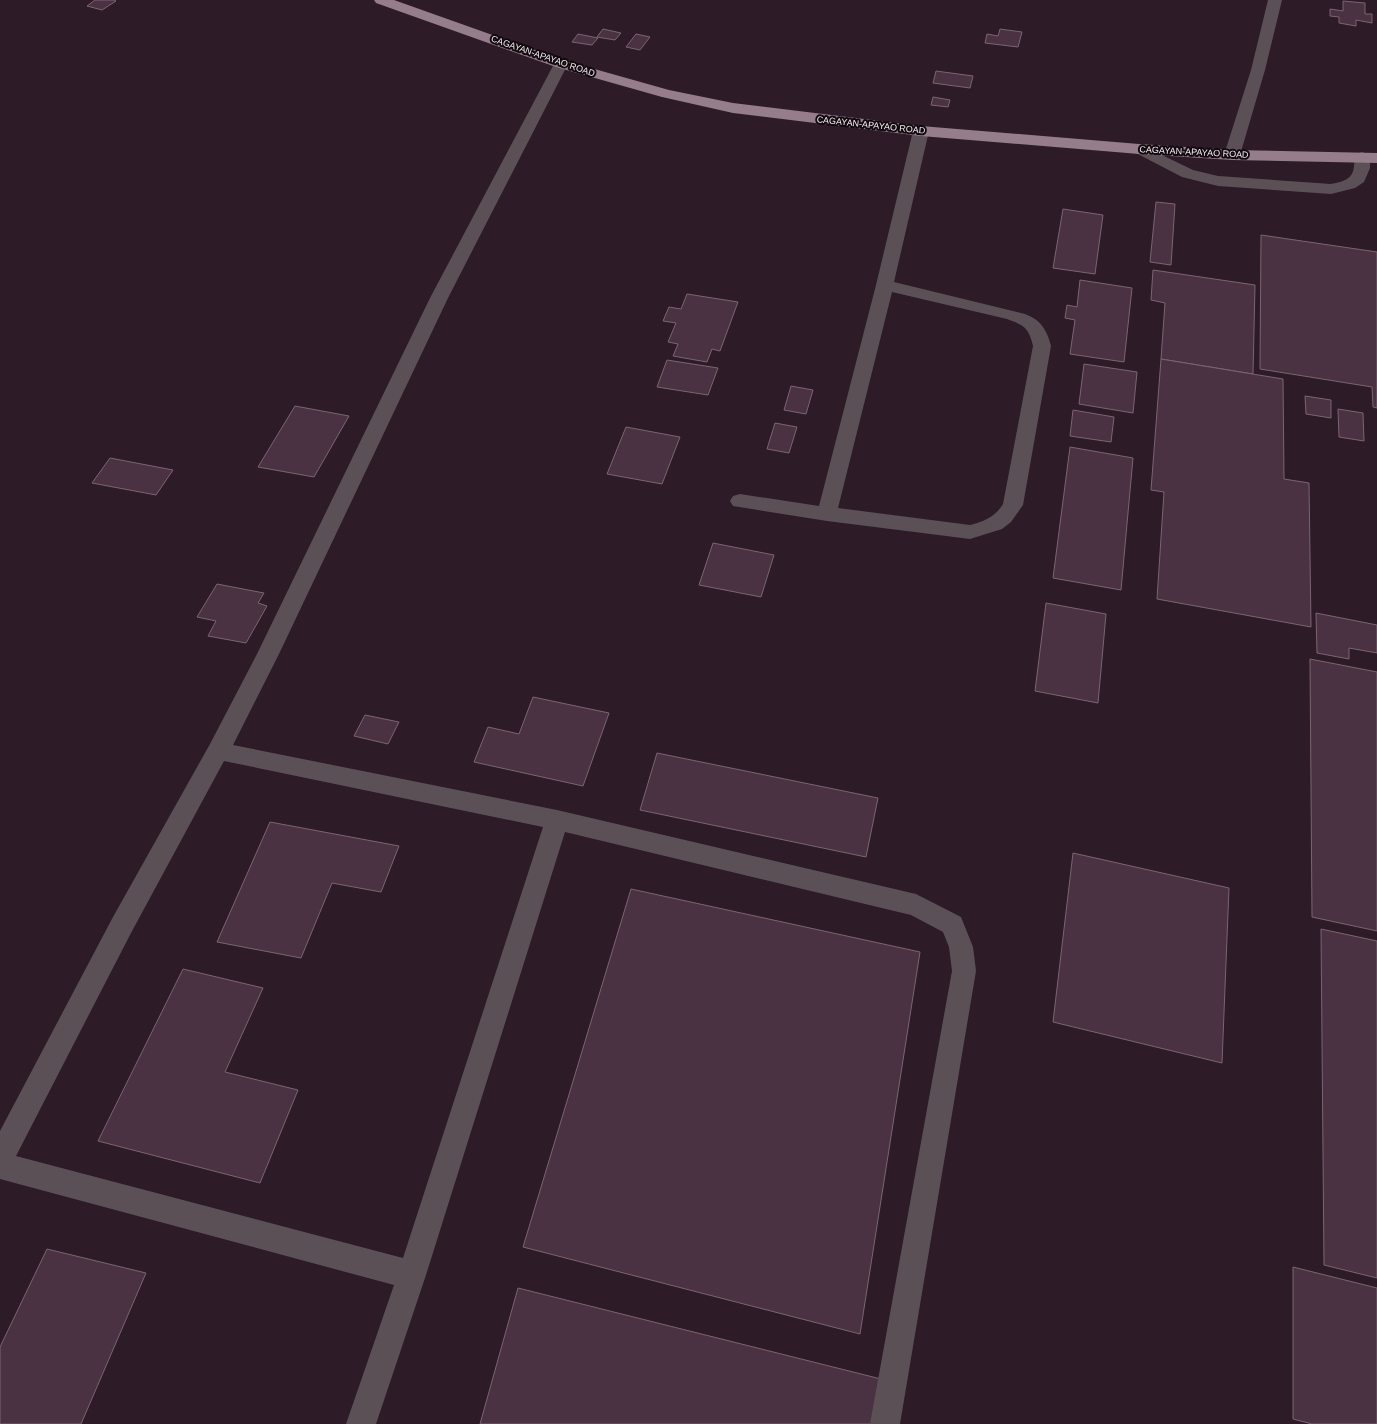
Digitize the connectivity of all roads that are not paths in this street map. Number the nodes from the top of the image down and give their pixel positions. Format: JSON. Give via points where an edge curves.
{"nodes":[{"id":1,"x":382,"y":0,"type":"edge"},
{"id":2,"x":1275,"y":0,"type":"edge"},
{"id":3,"x":562,"y":64,"type":"junction"},
{"id":4,"x":921,"y":131,"type":"junction"},
{"id":5,"x":1139,"y":149,"type":"junction"},
{"id":6,"x":1232,"y":155,"type":"junction"},
{"id":7,"x":1370,"y":158,"type":"edge"},
{"id":8,"x":885,"y":285,"type":"junction"},
{"id":9,"x":740,"y":501,"type":"dead end"},
{"id":10,"x":827,"y":514,"type":"junction"},
{"id":11,"x":218,"y":752,"type":"junction"},
{"id":12,"x":557,"y":820,"type":"junction"},
{"id":13,"x":0,"y":1159,"type":"edge"},
{"id":14,"x":0,"y":1165,"type":"edge"},
{"id":15,"x":412,"y":1275,"type":"junction"},
{"id":16,"x":361,"y":1424,"type":"edge"},
{"id":17,"x":885,"y":1424,"type":"edge"}],
"edges":[{"from":1,"to":3,"type":"main road","name":"CAGAYAN-APAYAO ROAD"},
{"from":2,"to":6,"type":"lane","via":[[1258,70]]},
{"from":3,"to":4,"type":"main road","name":"CAGAYAN-APAYAO ROAD","via":[[668,94],[733,108]]},
{"from":3,"to":11,"type":"lane","via":[[439,298],[268,654]]},
{"from":4,"to":5,"type":"main road","name":"CAGAYAN-APAYAO ROAD"},
{"from":4,"to":8,"type":"lane"},
{"from":5,"to":6,"type":"main road","name":"CAGAYAN-APAYAO ROAD"},
{"from":5,"to":7,"type":"lane","via":[[1188,174],[1218,181],[1278,187],[1331,189],[1349,185],[1358,179]]},
{"from":6,"to":7,"type":"main road","name":"CAGAYAN-APAYAO ROAD"},
{"from":8,"to":10,"type":"lane"},
{"from":8,"to":10,"type":"lane","via":[[1012,315],[1028,320],[1039,332],[1042,346],[1013,505],[1004,518],[992,527],[970,532]]},
{"from":9,"to":10,"type":"lane"},
{"from":11,"to":12,"type":"lane"},
{"from":11,"to":13,"type":"lane","via":[[122,925]]},
{"from":12,"to":15,"type":"lane"},
{"from":12,"to":17,"type":"lane","via":[[916,905],[952,925],[961,947],[964,971]]},
{"from":14,"to":15,"type":"lane"},
{"from":15,"to":16,"type":"lane"}]}
